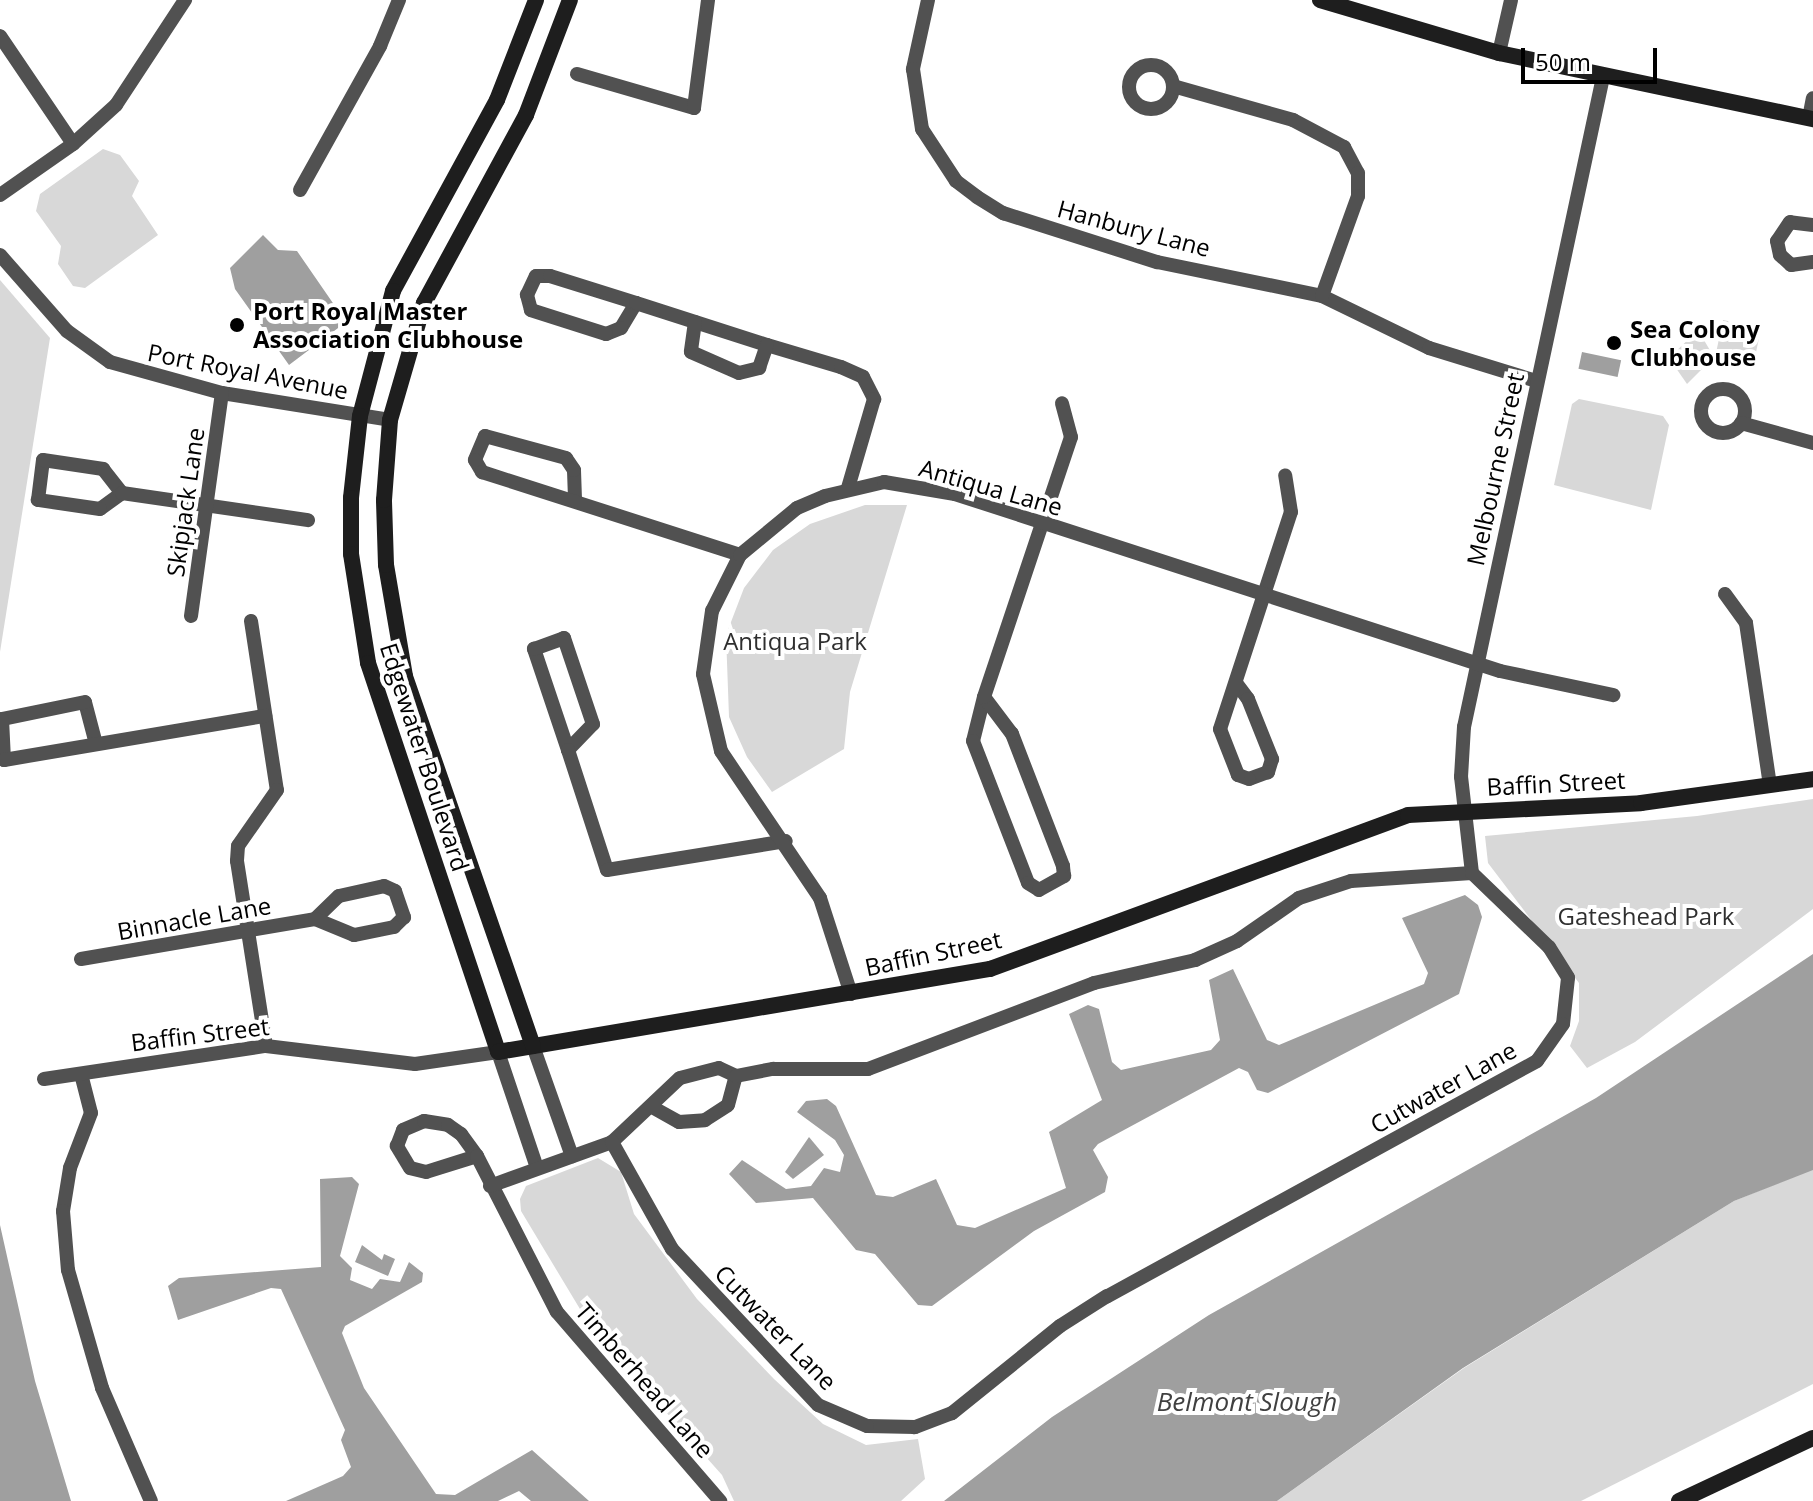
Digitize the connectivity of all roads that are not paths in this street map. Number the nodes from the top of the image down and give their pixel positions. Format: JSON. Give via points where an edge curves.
{"nodes":[{"id":1,"x":185,"y":0,"type":"edge"},
{"id":2,"x":399,"y":0,"type":"edge"},
{"id":3,"x":536,"y":0,"type":"edge"},
{"id":4,"x":570,"y":0,"type":"edge"},
{"id":5,"x":708,"y":0,"type":"edge"},
{"id":6,"x":1320,"y":0,"type":"edge"},
{"id":7,"x":1511,"y":0,"type":"edge"},
{"id":8,"x":922,"y":1,"type":"edge"},
{"id":9,"x":0,"y":36,"type":"edge"},
{"id":10,"x":1499,"y":53,"type":"junction"},
{"id":11,"x":577,"y":74,"type":"dead end"},
{"id":12,"x":1603,"y":77,"type":"junction"},
{"id":13,"x":1173,"y":86,"type":"dead end"},
{"id":14,"x":1813,"y":98,"type":"edge"},
{"id":15,"x":1811,"y":118,"type":"edge"},
{"id":16,"x":73,"y":144,"type":"junction"},
{"id":17,"x":300,"y":190,"type":"dead end"},
{"id":18,"x":0,"y":195,"type":"edge"},
{"id":19,"x":1813,"y":225,"type":"edge"},
{"id":20,"x":0,"y":255,"type":"edge"},
{"id":21,"x":1813,"y":262,"type":"edge"},
{"id":22,"x":1322,"y":296,"type":"junction"},
{"id":23,"x":636,"y":303,"type":"junction"},
{"id":24,"x":695,"y":322,"type":"junction"},
{"id":25,"x":767,"y":345,"type":"junction"},
{"id":26,"x":1536,"y":381,"type":"junction"},
{"id":27,"x":222,"y":393,"type":"junction"},
{"id":28,"x":1062,"y":403,"type":"dead end"},
{"id":29,"x":360,"y":416,"type":"junction"},
{"id":30,"x":390,"y":420,"type":"junction"},
{"id":31,"x":1741,"y":423,"type":"dead end"},
{"id":32,"x":1813,"y":443,"type":"edge"},
{"id":33,"x":1285,"y":475,"type":"dead end"},
{"id":34,"x":848,"y":488,"type":"junction"},
{"id":35,"x":122,"y":493,"type":"junction"},
{"id":36,"x":575,"y":499,"type":"junction"},
{"id":37,"x":210,"y":508,"type":"junction"},
{"id":38,"x":308,"y":520,"type":"dead end"},
{"id":39,"x":1041,"y":524,"type":"junction"},
{"id":40,"x":740,"y":555,"type":"junction"},
{"id":41,"x":1725,"y":594,"type":"dead end"},
{"id":42,"x":1265,"y":595,"type":"junction"},
{"id":43,"x":191,"y":616,"type":"dead end"},
{"id":44,"x":251,"y":621,"type":"dead end"},
{"id":45,"x":1476,"y":663,"type":"junction"},
{"id":46,"x":1236,"y":683,"type":"junction"},
{"id":47,"x":1613,"y":695,"type":"dead end"},
{"id":48,"x":984,"y":697,"type":"junction"},
{"id":49,"x":265,"y":716,"type":"junction"},
{"id":50,"x":96,"y":744,"type":"junction"},
{"id":51,"x":568,"y":750,"type":"junction"},
{"id":52,"x":1813,"y":779,"type":"edge"},
{"id":53,"x":1770,"y":785,"type":"junction"},
{"id":54,"x":1464,"y":811,"type":"junction"},
{"id":55,"x":786,"y":841,"type":"junction"},
{"id":56,"x":1472,"y":873,"type":"junction"},
{"id":57,"x":315,"y":919,"type":"junction"},
{"id":58,"x":247,"y":932,"type":"junction"},
{"id":59,"x":81,"y":959,"type":"dead end"},
{"id":60,"x":851,"y":994,"type":"junction"},
{"id":61,"x":266,"y":1046,"type":"junction"},
{"id":62,"x":533,"y":1046,"type":"junction"},
{"id":63,"x":498,"y":1052,"type":"junction"},
{"id":64,"x":81,"y":1074,"type":"junction"},
{"id":65,"x":736,"y":1076,"type":"junction"},
{"id":66,"x":44,"y":1079,"type":"dead end"},
{"id":67,"x":652,"y":1107,"type":"junction"},
{"id":68,"x":612,"y":1142,"type":"junction"},
{"id":69,"x":477,"y":1156,"type":"junction"},
{"id":70,"x":572,"y":1156,"type":"junction"},
{"id":71,"x":537,"y":1168,"type":"junction"},
{"id":72,"x":490,"y":1186,"type":"junction"},
{"id":73,"x":1813,"y":1438,"type":"edge"},
{"id":74,"x":151,"y":1501,"type":"edge"},
{"id":75,"x":720,"y":1501,"type":"edge"},
{"id":76,"x":1679,"y":1501,"type":"edge"}],
"edges":[{"from":1,"to":16,"type":"street","via":[[133,84]]},
{"from":2,"to":17,"type":"street","via":[[380,46]]},
{"from":3,"to":29,"type":"street","name":"Edgewater Boulevard","via":[[497,100],[393,291]]},
{"from":4,"to":30,"type":"street","name":"Edgewater Boulevard","via":[[526,115],[424,303]]},
{"from":5,"to":11,"type":"street","via":[[694,108]]},
{"from":6,"to":10,"type":"street"},
{"from":7,"to":10,"type":"street"},
{"from":8,"to":22,"type":"street","name":"Hanbury Lane","via":[[913,69],[922,129],[956,181],[977,197],[1003,213],[1157,262]]},
{"from":9,"to":16,"type":"street"},
{"from":10,"to":12,"type":"street"},
{"from":12,"to":15,"type":"street"},
{"from":12,"to":26,"type":"street","name":"Melbourne Street"},
{"from":13,"to":22,"type":"street","via":[[1293,120],[1344,147],[1358,173],[1358,196]]},
{"from":14,"to":15,"type":"street"},
{"from":16,"to":18,"type":"street"},
{"from":19,"to":21,"type":"street","via":[[1790,222],[1777,241],[1780,255],[1791,265]]},
{"from":20,"to":27,"type":"street","name":"Port Royal Avenue","via":[[67,331],[110,362]]},
{"from":22,"to":26,"type":"street","name":"Hanbury Lane","via":[[1429,348]]},
{"from":23,"to":23,"type":"street","via":[[543,274],[530,284],[527,295],[531,310],[606,334],[621,328]]},
{"from":23,"to":24,"type":"street"},
{"from":24,"to":25,"type":"street"},
{"from":24,"to":25,"type":"street","via":[[691,352],[739,373],[759,368]]},
{"from":25,"to":34,"type":"street","via":[[850,370],[873,390],[871,417]]},
{"from":26,"to":45,"type":"street","name":"Melbourne Street"},
{"from":27,"to":29,"type":"street","name":"Port Royal Avenue"},
{"from":27,"to":37,"type":"street","name":"Skipjack Lane"},
{"from":28,"to":39,"type":"street","via":[[1071,437]]},
{"from":29,"to":30,"type":"street","name":"Port Royal Avenue"},
{"from":29,"to":63,"type":"street","name":"Edgewater Boulevard","via":[[351,554],[368,663]]},
{"from":30,"to":62,"type":"street","name":"Edgewater Boulevard","via":[[385,539],[398,648]]},
{"from":31,"to":32,"type":"street"},
{"from":33,"to":42,"type":"street","via":[[1291,512]]},
{"from":34,"to":39,"type":"street","name":"Antiqua Lane","via":[[908,484]]},
{"from":34,"to":40,"type":"street","name":"Antiqua Lane","via":[[797,508]]},
{"from":35,"to":35,"type":"street","via":[[103,469],[43,460],[38,500],[100,509]]},
{"from":35,"to":37,"type":"street"},
{"from":36,"to":36,"type":"street","via":[[482,472],[475,460],[485,436],[566,458],[574,470]]},
{"from":36,"to":40,"type":"street"},
{"from":37,"to":38,"type":"street"},
{"from":37,"to":43,"type":"street","name":"Skipjack Lane"},
{"from":39,"to":42,"type":"street","name":"Antiqua Lane"},
{"from":39,"to":48,"type":"street"},
{"from":40,"to":55,"type":"street","name":"Antiqua Lane","via":[[712,611],[704,646],[704,695],[727,762]]},
{"from":41,"to":53,"type":"street","via":[[1746,623]]},
{"from":42,"to":45,"type":"street","name":"Antiqua Lane"},
{"from":42,"to":46,"type":"street"},
{"from":44,"to":49,"type":"street"},
{"from":45,"to":47,"type":"street","name":"Antiqua Lane"},
{"from":45,"to":54,"type":"street","name":"Melbourne Street","via":[[1464,727]]},
{"from":46,"to":46,"type":"street","via":[[1272,759],[1268,772],[1249,779],[1238,775],[1220,729]]},
{"from":48,"to":48,"type":"street","via":[[973,741],[1028,883],[1039,890],[1064,876],[1063,866],[1012,734]]},
{"from":49,"to":50,"type":"street"},
{"from":49,"to":58,"type":"street","via":[[277,790],[238,846]]},
{"from":50,"to":50,"type":"street","via":[[85,702],[2,719],[4,760]]},
{"from":51,"to":51,"type":"street","via":[[593,724],[564,638],[534,649]]},
{"from":51,"to":55,"type":"street","via":[[607,870]]},
{"from":52,"to":53,"type":"street","name":"Baffin Street"},
{"from":53,"to":54,"type":"street","name":"Baffin Street","via":[[1641,803]]},
{"from":54,"to":56,"type":"street","name":"Melbourne Street"},
{"from":54,"to":60,"type":"street","name":"Baffin Street","via":[[1433,811],[1375,824],[1061,947],[990,969]]},
{"from":55,"to":60,"type":"street","name":"Antiqua Lane","via":[[832,925]]},
{"from":56,"to":65,"type":"street","via":[[1379,877],[1322,888],[1237,941],[1195,960],[1094,983],[868,1069],[773,1069]]},
{"from":56,"to":68,"type":"street","name":"Cutwater Lane","via":[[1549,947],[1568,978],[1563,1024],[1537,1061],[1107,1296],[1060,1326],[952,1413],[925,1424],[867,1426],[818,1405],[672,1249]]},
{"from":57,"to":57,"type":"street","name":"Binnacle Lane","via":[[354,935],[394,927],[404,917],[395,891],[384,886],[339,896]]},
{"from":57,"to":58,"type":"street","name":"Binnacle Lane"},
{"from":58,"to":59,"type":"street","name":"Binnacle Lane"},
{"from":58,"to":61,"type":"street"},
{"from":60,"to":62,"type":"street","name":"Baffin Street"},
{"from":61,"to":63,"type":"street","name":"Baffin Street","via":[[415,1064]]},
{"from":61,"to":64,"type":"street","name":"Baffin Street"},
{"from":62,"to":63,"type":"street","name":"Baffin Street"},
{"from":62,"to":70,"type":"street","name":"Edgewater Boulevard"},
{"from":63,"to":71,"type":"street","name":"Edgewater Boulevard"},
{"from":64,"to":66,"type":"street","name":"Baffin Street"},
{"from":64,"to":74,"type":"street","via":[[91,1113],[70,1168],[63,1211],[68,1270],[102,1388]]},
{"from":65,"to":67,"type":"street","via":[[719,1068],[680,1078]]},
{"from":65,"to":67,"type":"street","via":[[728,1105],[705,1120],[679,1122]]},
{"from":67,"to":68,"type":"street"},
{"from":68,"to":70,"type":"street"},
{"from":69,"to":69,"type":"street","name":"Timberhead Lane","via":[[448,1125],[424,1121],[403,1130],[397,1146],[410,1168],[426,1172]]},
{"from":69,"to":72,"type":"street","name":"Timberhead Lane"},
{"from":70,"to":71,"type":"street"},
{"from":71,"to":72,"type":"street"},
{"from":72,"to":75,"type":"street","name":"Timberhead Lane","via":[[557,1312]]},
{"from":73,"to":76,"type":"street"}]}
